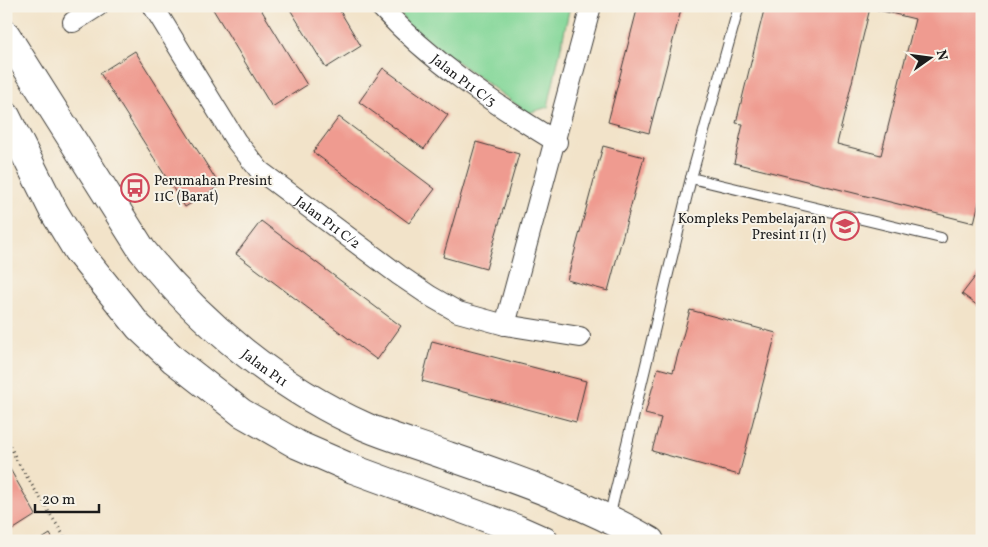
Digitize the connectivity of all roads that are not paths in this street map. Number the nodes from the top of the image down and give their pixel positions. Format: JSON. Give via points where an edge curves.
{"nodes":[{"id":1,"x":98,"y":6,"type":"edge"},
{"id":2,"x":152,"y":6,"type":"edge"},
{"id":3,"x":380,"y":6,"type":"edge"},
{"id":4,"x":592,"y":6,"type":"edge"},
{"id":5,"x":739,"y":6,"type":"edge"},
{"id":6,"x":73,"y":22,"type":"dead end"},
{"id":7,"x":6,"y":35,"type":"edge"},
{"id":8,"x":6,"y":116,"type":"edge"},
{"id":9,"x":557,"y":142,"type":"junction"},
{"id":10,"x":691,"y":178,"type":"junction"},
{"id":11,"x":941,"y":238,"type":"dead end"},
{"id":12,"x":505,"y":325,"type":"junction"},
{"id":13,"x":580,"y":337,"type":"dead end"},
{"id":14,"x":610,"y":518,"type":"junction"},
{"id":15,"x":544,"y":541,"type":"edge"},
{"id":16,"x":650,"y":541,"type":"edge"}],
"edges":[{"from":1,"to":6,"type":"street"},
{"from":2,"to":12,"type":"street","name":"Jalan P11 C/2","via":[[236,141],[260,171],[430,296],[458,312]]},
{"from":3,"to":9,"type":"street","name":"Jalan P11 C/3","via":[[405,34],[494,103]]},
{"from":4,"to":9,"type":"street"},
{"from":5,"to":10,"type":"lane"},
{"from":7,"to":14,"type":"main road","name":"Jalan P11","via":[[142,250],[171,284],[221,332],[292,386],[367,427],[546,490]]},
{"from":8,"to":15,"type":"main road","via":[[54,212],[78,250],[139,327],[174,360],[242,413],[298,445]]},
{"from":9,"to":12,"type":"street"},
{"from":10,"to":11,"type":"lane"},
{"from":10,"to":14,"type":"lane"},
{"from":12,"to":13,"type":"street","name":"Jalan P11 C/2"},
{"from":14,"to":16,"type":"main road","name":"Jalan P11"}]}
